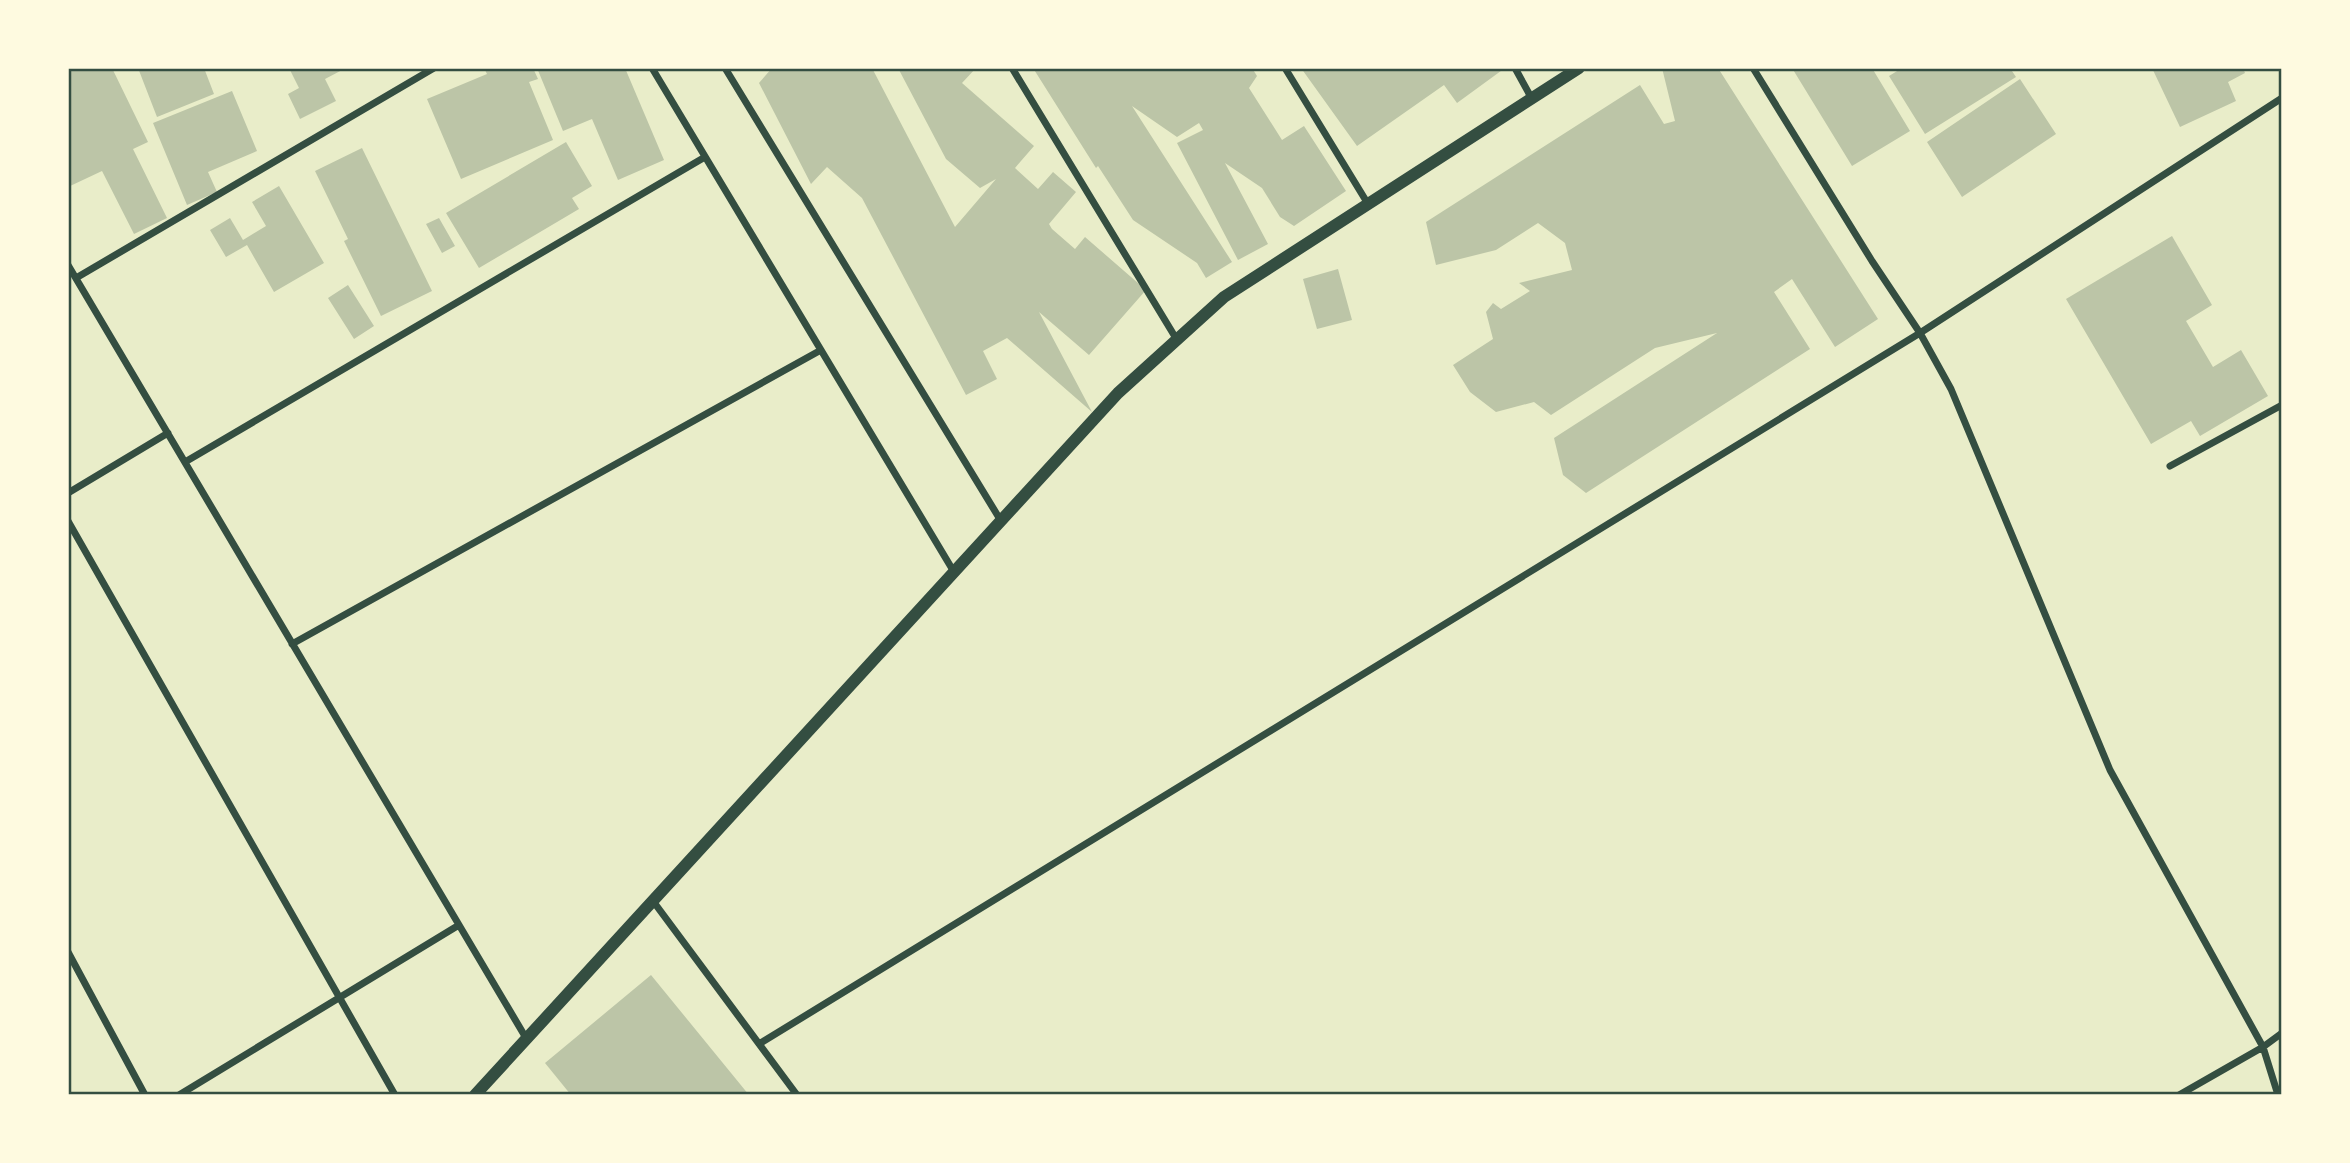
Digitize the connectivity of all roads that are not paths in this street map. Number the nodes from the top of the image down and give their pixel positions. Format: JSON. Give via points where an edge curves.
{"nodes":[{"id":1,"x":434,"y":68,"type":"edge"},
{"id":2,"x":652,"y":68,"type":"edge"},
{"id":3,"x":725,"y":68,"type":"edge"},
{"id":4,"x":1012,"y":68,"type":"edge"},
{"id":5,"x":1285,"y":68,"type":"edge"},
{"id":6,"x":1515,"y":68,"type":"edge"},
{"id":7,"x":1580,"y":68,"type":"edge"},
{"id":8,"x":1753,"y":68,"type":"edge"},
{"id":9,"x":2282,"y":98,"type":"edge"},
{"id":10,"x":1532,"y":99,"type":"junction"},
{"id":11,"x":705,"y":157,"type":"junction"},
{"id":12,"x":1368,"y":204,"type":"junction"},
{"id":13,"x":68,"y":265,"type":"edge"},
{"id":14,"x":76,"y":278,"type":"junction"},
{"id":15,"x":1920,"y":333,"type":"junction"},
{"id":16,"x":1177,"y":340,"type":"junction"},
{"id":17,"x":821,"y":350,"type":"junction"},
{"id":18,"x":2282,"y":405,"type":"edge"},
{"id":19,"x":168,"y":433,"type":"junction"},
{"id":20,"x":185,"y":462,"type":"junction"},
{"id":21,"x":2170,"y":466,"type":"dead end"},
{"id":22,"x":68,"y":492,"type":"edge"},
{"id":23,"x":68,"y":521,"type":"edge"},
{"id":24,"x":1001,"y":521,"type":"junction"},
{"id":25,"x":954,"y":572,"type":"junction"},
{"id":26,"x":292,"y":644,"type":"junction"},
{"id":27,"x":653,"y":901,"type":"junction"},
{"id":28,"x":459,"y":925,"type":"junction"},
{"id":29,"x":68,"y":952,"type":"edge"},
{"id":30,"x":340,"y":997,"type":"junction"},
{"id":31,"x":2282,"y":1033,"type":"edge"},
{"id":32,"x":526,"y":1038,"type":"junction"},
{"id":33,"x":759,"y":1044,"type":"junction"},
{"id":34,"x":2263,"y":1047,"type":"junction"},
{"id":35,"x":145,"y":1095,"type":"edge"},
{"id":36,"x":179,"y":1095,"type":"edge"},
{"id":37,"x":395,"y":1095,"type":"edge"},
{"id":38,"x":475,"y":1095,"type":"edge"},
{"id":39,"x":797,"y":1095,"type":"edge"},
{"id":40,"x":2179,"y":1095,"type":"edge"},
{"id":41,"x":2278,"y":1095,"type":"edge"}],
"edges":[{"from":1,"to":14,"type":"street"},
{"from":2,"to":11,"type":"street"},
{"from":3,"to":24,"type":"street"},
{"from":4,"to":16,"type":"street"},
{"from":5,"to":12,"type":"street"},
{"from":6,"to":10,"type":"street"},
{"from":7,"to":10,"type":"street"},
{"from":8,"to":15,"type":"street"},
{"from":9,"to":15,"type":"street"},
{"from":10,"to":12,"type":"street"},
{"from":11,"to":17,"type":"street"},
{"from":11,"to":20,"type":"street"},
{"from":12,"to":16,"type":"street","via":[[1224,297]]},
{"from":13,"to":14,"type":"street"},
{"from":14,"to":19,"type":"street"},
{"from":15,"to":33,"type":"street"},
{"from":15,"to":34,"type":"street","via":[[1951,389],[2110,770]]},
{"from":16,"to":24,"type":"street","via":[[1118,393]]},
{"from":17,"to":25,"type":"street"},
{"from":17,"to":26,"type":"street"},
{"from":18,"to":21,"type":"street"},
{"from":19,"to":20,"type":"street"},
{"from":19,"to":22,"type":"street"},
{"from":20,"to":26,"type":"street"},
{"from":23,"to":30,"type":"street"},
{"from":24,"to":25,"type":"street"},
{"from":25,"to":27,"type":"street"},
{"from":26,"to":28,"type":"street"},
{"from":27,"to":32,"type":"street"},
{"from":27,"to":33,"type":"street"},
{"from":28,"to":30,"type":"street"},
{"from":28,"to":32,"type":"street"},
{"from":29,"to":35,"type":"street"},
{"from":30,"to":36,"type":"street"},
{"from":30,"to":37,"type":"street"},
{"from":31,"to":34,"type":"street"},
{"from":32,"to":38,"type":"street"},
{"from":33,"to":39,"type":"street"},
{"from":34,"to":40,"type":"street"},
{"from":34,"to":41,"type":"street"}]}
